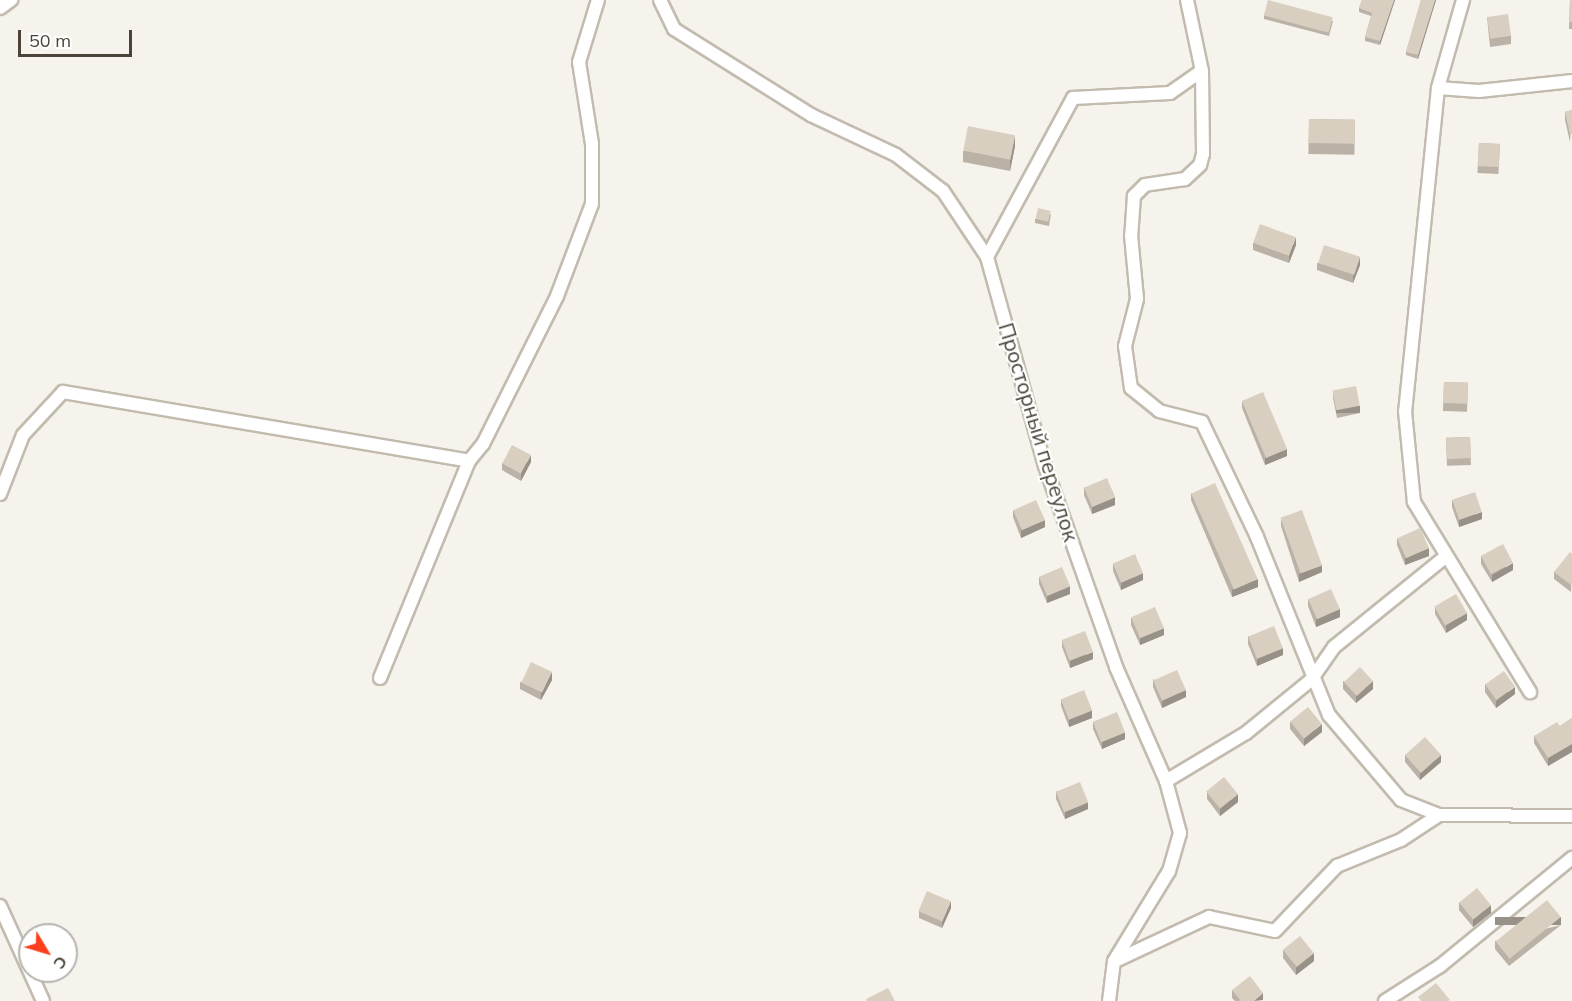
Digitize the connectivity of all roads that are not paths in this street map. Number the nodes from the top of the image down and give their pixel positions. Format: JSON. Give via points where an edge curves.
{"nodes":[{"id":1,"x":12,"y":0,"type":"edge"},
{"id":2,"x":598,"y":0,"type":"edge"},
{"id":3,"x":660,"y":0,"type":"edge"},
{"id":4,"x":1186,"y":0,"type":"edge"},
{"id":5,"x":1462,"y":0,"type":"edge"},
{"id":6,"x":0,"y":8,"type":"edge"},
{"id":7,"x":1202,"y":70,"type":"junction"},
{"id":8,"x":1572,"y":81,"type":"edge"},
{"id":9,"x":1438,"y":88,"type":"junction"},
{"id":10,"x":987,"y":257,"type":"junction"},
{"id":11,"x":469,"y":462,"type":"junction"},
{"id":12,"x":0,"y":494,"type":"edge"},
{"id":13,"x":1444,"y":558,"type":"junction"},
{"id":14,"x":380,"y":678,"type":"dead end"},
{"id":15,"x":1311,"y":680,"type":"junction"},
{"id":16,"x":1530,"y":692,"type":"dead end"},
{"id":17,"x":1166,"y":781,"type":"junction"},
{"id":18,"x":1439,"y":815,"type":"junction"},
{"id":19,"x":1572,"y":816,"type":"edge"},
{"id":20,"x":1572,"y":858,"type":"edge"},
{"id":21,"x":0,"y":906,"type":"edge"},
{"id":22,"x":1114,"y":961,"type":"junction"},
{"id":23,"x":43,"y":1001,"type":"edge"},
{"id":24,"x":1109,"y":1001,"type":"edge"},
{"id":25,"x":1385,"y":1001,"type":"edge"}],
"edges":[{"from":1,"to":6,"type":"street"},
{"from":2,"to":11,"type":"street","via":[[579,62],[592,144],[592,204],[557,296],[483,444]]},
{"from":3,"to":10,"type":"street","name":"Просторный переулок","via":[[674,29],[811,115],[896,155],[943,191]]},
{"from":4,"to":7,"type":"street"},
{"from":5,"to":9,"type":"street"},
{"from":7,"to":10,"type":"street","via":[[1170,93],[1073,99]]},
{"from":7,"to":15,"type":"street","via":[[1200,165],[1185,179],[1145,185],[1134,196],[1131,235],[1137,298],[1125,367],[1131,388],[1151,406],[1202,422],[1257,537]]},
{"from":8,"to":9,"type":"street","via":[[1479,91]]},
{"from":9,"to":13,"type":"street","via":[[1405,411],[1414,502]]},
{"from":10,"to":17,"type":"street","name":"Просторный переулок","via":[[1045,466],[1116,667]]},
{"from":11,"to":12,"type":"street","via":[[63,392],[23,435]]},
{"from":11,"to":14,"type":"street"},
{"from":13,"to":15,"type":"street","via":[[1334,647]]},
{"from":13,"to":16,"type":"street","via":[[1488,615]]},
{"from":15,"to":17,"type":"street","via":[[1246,733]]},
{"from":15,"to":18,"type":"street","via":[[1329,716],[1401,800]]},
{"from":17,"to":22,"type":"street","name":"Просторный переулок","via":[[1180,833],[1169,871]]},
{"from":18,"to":19,"type":"street"},
{"from":18,"to":22,"type":"street","via":[[1401,840],[1337,866],[1275,931],[1209,917]]},
{"from":20,"to":25,"type":"street","via":[[1440,966]]},
{"from":21,"to":23,"type":"street"},
{"from":22,"to":24,"type":"street","name":"Просторный переулок"}]}
